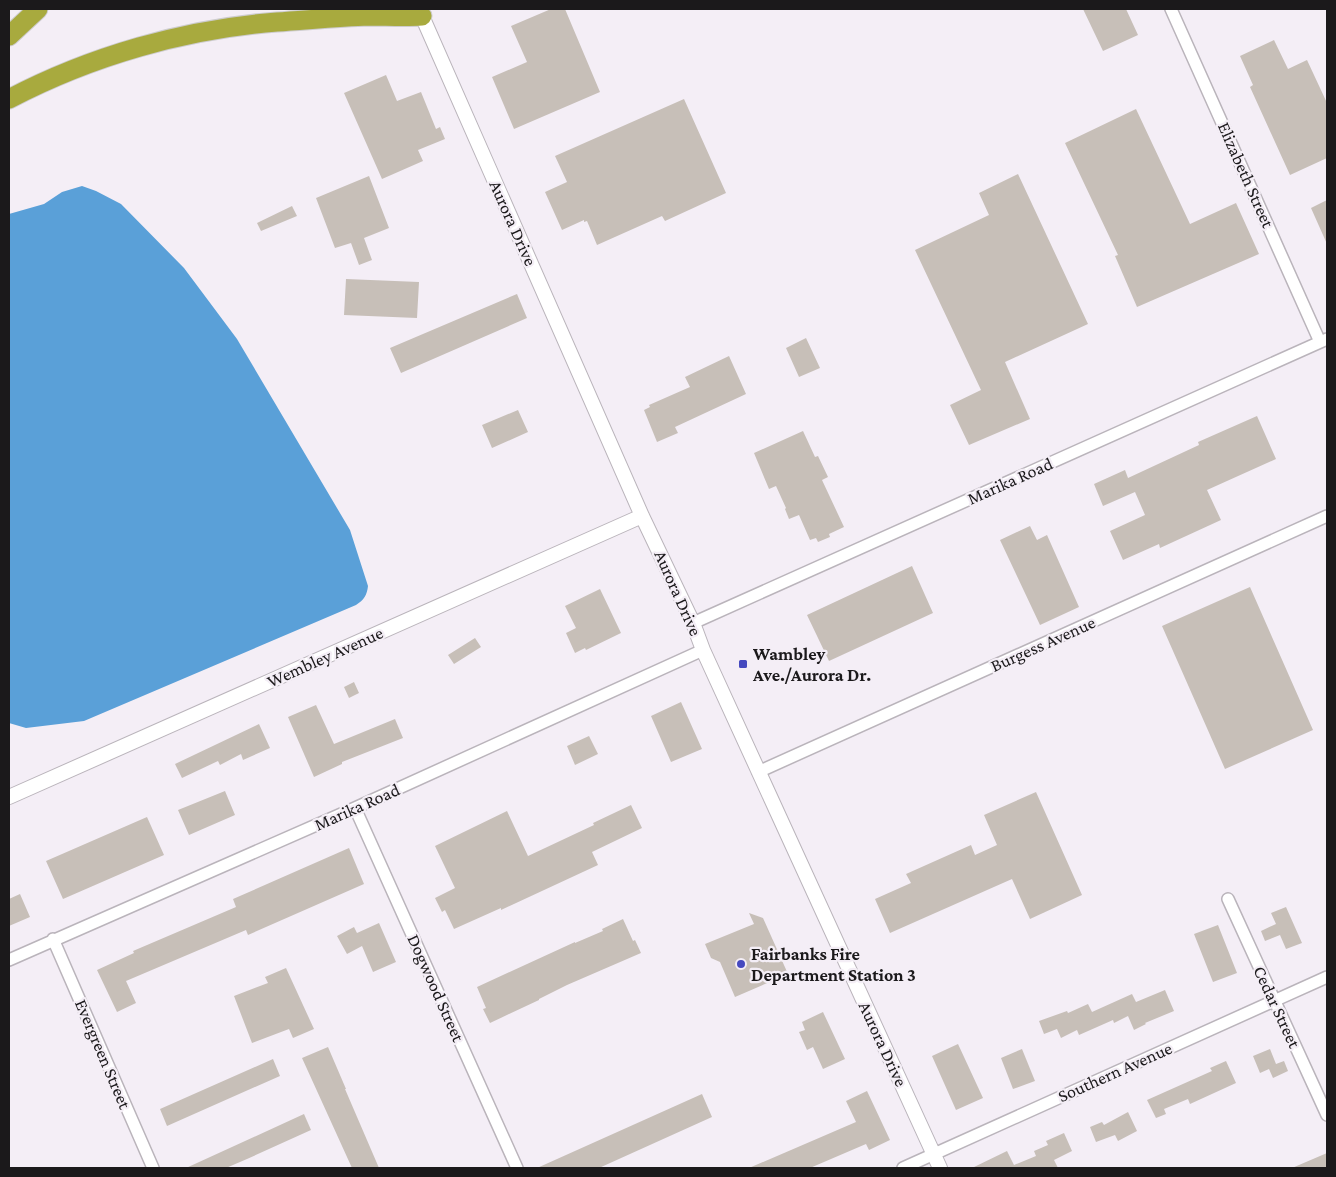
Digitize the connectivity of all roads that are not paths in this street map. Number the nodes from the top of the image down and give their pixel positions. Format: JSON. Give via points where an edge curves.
{"nodes":[{"id":1,"x":38,"y":9,"type":"edge"},
{"id":2,"x":1171,"y":9,"type":"edge"},
{"id":3,"x":426,"y":12,"type":"edge"},
{"id":4,"x":9,"y":36,"type":"edge"},
{"id":5,"x":9,"y":99,"type":"edge"},
{"id":6,"x":1324,"y":340,"type":"edge"},
{"id":7,"x":642,"y":516,"type":"junction"},
{"id":8,"x":1327,"y":516,"type":"edge"},
{"id":9,"x":693,"y":623,"type":"junction"},
{"id":10,"x":703,"y":650,"type":"junction"},
{"id":11,"x":758,"y":772,"type":"junction"},
{"id":12,"x":9,"y":797,"type":"edge"},
{"id":13,"x":356,"y":808,"type":"junction"},
{"id":14,"x":1228,"y":899,"type":"dead end"},
{"id":15,"x":53,"y":939,"type":"junction"},
{"id":16,"x":9,"y":960,"type":"edge"},
{"id":17,"x":1327,"y":977,"type":"edge"},
{"id":18,"x":1274,"y":1000,"type":"junction"},
{"id":19,"x":1327,"y":1115,"type":"edge"},
{"id":20,"x":934,"y":1154,"type":"junction"},
{"id":21,"x":153,"y":1168,"type":"edge"},
{"id":22,"x":518,"y":1168,"type":"edge"},
{"id":23,"x":903,"y":1168,"type":"edge"},
{"id":24,"x":940,"y":1168,"type":"edge"}],
"edges":[{"from":1,"to":4,"type":"highway"},
{"from":2,"to":6,"type":"street","name":"Elizabeth Street"},
{"from":3,"to":5,"type":"highway","via":[[275,22],[203,32],[112,55]]},
{"from":3,"to":7,"type":"street","name":"Aurora Drive"},
{"from":6,"to":9,"type":"street","name":"Marika Road"},
{"from":7,"to":9,"type":"street","name":"Aurora Drive"},
{"from":7,"to":12,"type":"street","name":"Wembley Avenue"},
{"from":8,"to":11,"type":"street","name":"Burgess Avenue"},
{"from":9,"to":10,"type":"street","name":"Aurora Drive"},
{"from":10,"to":11,"type":"street","name":"Aurora Drive"},
{"from":10,"to":13,"type":"street","name":"Marika Road"},
{"from":11,"to":20,"type":"street","name":"Aurora Drive"},
{"from":13,"to":15,"type":"street","name":"Marika Road"},
{"from":13,"to":22,"type":"street","name":"Dogwood Street"},
{"from":14,"to":18,"type":"street","name":"Cedar Street"},
{"from":15,"to":16,"type":"street","name":"Marika Road"},
{"from":15,"to":21,"type":"street","name":"Evergreen Street"},
{"from":17,"to":18,"type":"street","name":"Southern Avenue"},
{"from":18,"to":19,"type":"street","name":"Cedar Street"},
{"from":18,"to":20,"type":"street","name":"Southern Avenue"},
{"from":20,"to":23,"type":"street","name":"Southern Avenue"},
{"from":20,"to":24,"type":"street","name":"Aurora Drive"}]}
